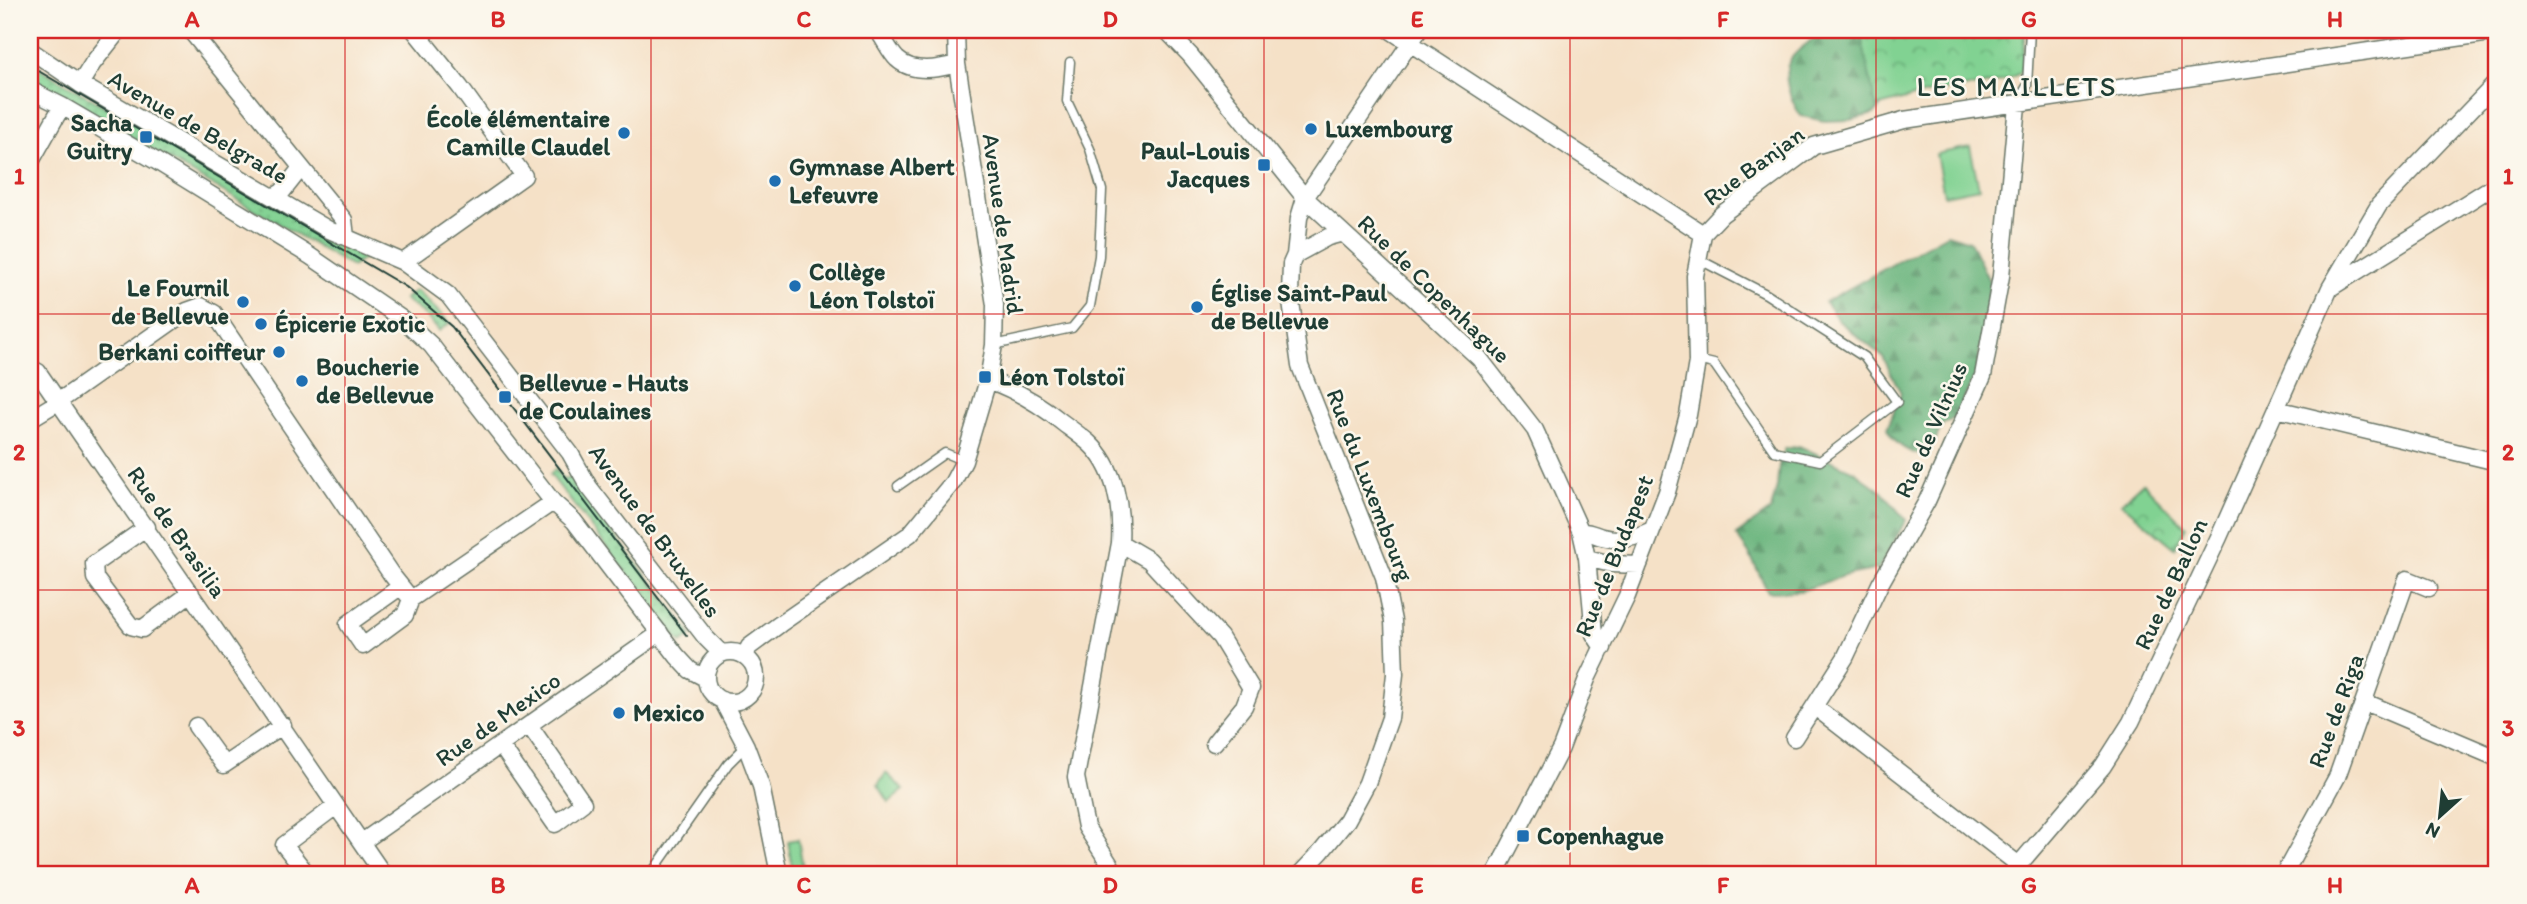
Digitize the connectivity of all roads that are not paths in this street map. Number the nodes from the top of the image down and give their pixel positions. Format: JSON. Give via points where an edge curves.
{"nodes":[{"id":1,"x":119,"y":30,"type":"edge"},
{"id":2,"x":191,"y":30,"type":"edge"},
{"id":3,"x":414,"y":30,"type":"edge"},
{"id":4,"x":877,"y":30,"type":"edge"},
{"id":5,"x":956,"y":30,"type":"edge"},
{"id":6,"x":1166,"y":30,"type":"edge"},
{"id":7,"x":1390,"y":30,"type":"edge"},
{"id":8,"x":2030,"y":30,"type":"edge"},
{"id":9,"x":2497,"y":32,"type":"edge"},
{"id":10,"x":1415,"y":37,"type":"edge"},
{"id":11,"x":30,"y":50,"type":"edge"},
{"id":12,"x":1070,"y":62,"type":"dead end"},
{"id":13,"x":957,"y":64,"type":"junction"},
{"id":14,"x":2497,"y":82,"type":"edge"},
{"id":15,"x":80,"y":84,"type":"junction"},
{"id":16,"x":30,"y":90,"type":"edge"},
{"id":17,"x":2017,"y":105,"type":"junction"},
{"id":18,"x":62,"y":106,"type":"junction"},
{"id":19,"x":30,"y":163,"type":"edge"},
{"id":20,"x":301,"y":167,"type":"junction"},
{"id":21,"x":2497,"y":184,"type":"edge"},
{"id":22,"x":273,"y":197,"type":"junction"},
{"id":23,"x":1305,"y":198,"type":"junction"},
{"id":24,"x":1343,"y":233,"type":"junction"},
{"id":25,"x":1703,"y":234,"type":"junction"},
{"id":26,"x":346,"y":237,"type":"junction"},
{"id":27,"x":1295,"y":255,"type":"junction"},
{"id":28,"x":1697,"y":258,"type":"junction"},
{"id":29,"x":403,"y":262,"type":"junction"},
{"id":30,"x":2330,"y":288,"type":"junction"},
{"id":31,"x":994,"y":345,"type":"junction"},
{"id":32,"x":1697,"y":360,"type":"junction"},
{"id":33,"x":30,"y":368,"type":"edge"},
{"id":34,"x":988,"y":380,"type":"junction"},
{"id":35,"x":58,"y":402,"type":"junction"},
{"id":36,"x":2276,"y":408,"type":"junction"},
{"id":37,"x":30,"y":419,"type":"edge"},
{"id":38,"x":964,"y":461,"type":"junction"},
{"id":39,"x":2497,"y":462,"type":"edge"},
{"id":40,"x":898,"y":486,"type":"dead end"},
{"id":41,"x":553,"y":502,"type":"junction"},
{"id":42,"x":146,"y":527,"type":"junction"},
{"id":43,"x":1652,"y":530,"type":"junction"},
{"id":44,"x":1581,"y":532,"type":"junction"},
{"id":45,"x":1120,"y":543,"type":"junction"},
{"id":46,"x":1587,"y":558,"type":"junction"},
{"id":47,"x":1639,"y":565,"type":"junction"},
{"id":48,"x":2429,"y":588,"type":"dead end"},
{"id":49,"x":191,"y":593,"type":"junction"},
{"id":50,"x":660,"y":633,"type":"junction"},
{"id":51,"x":1603,"y":648,"type":"junction"},
{"id":52,"x":721,"y":653,"type":"junction"},
{"id":53,"x":745,"y":656,"type":"junction"},
{"id":54,"x":705,"y":678,"type":"junction"},
{"id":55,"x":722,"y":701,"type":"junction"},
{"id":56,"x":2365,"y":702,"type":"junction"},
{"id":57,"x":1815,"y":708,"type":"junction"},
{"id":58,"x":283,"y":725,"type":"junction"},
{"id":59,"x":529,"y":725,"type":"junction"},
{"id":60,"x":196,"y":726,"type":"dead end"},
{"id":61,"x":1794,"y":738,"type":"dead end"},
{"id":62,"x":1214,"y":743,"type":"dead end"},
{"id":63,"x":500,"y":746,"type":"junction"},
{"id":64,"x":746,"y":746,"type":"junction"},
{"id":65,"x":2497,"y":758,"type":"edge"},
{"id":66,"x":336,"y":806,"type":"junction"},
{"id":67,"x":362,"y":842,"type":"junction"},
{"id":68,"x":2015,"y":870,"type":"edge"},
{"id":69,"x":307,"y":874,"type":"edge"},
{"id":70,"x":383,"y":874,"type":"edge"},
{"id":71,"x":651,"y":874,"type":"edge"},
{"id":72,"x":779,"y":874,"type":"edge"},
{"id":73,"x":1116,"y":874,"type":"edge"},
{"id":74,"x":1300,"y":874,"type":"edge"},
{"id":75,"x":1495,"y":874,"type":"edge"},
{"id":76,"x":2284,"y":874,"type":"edge"}],
"edges":[{"from":1,"to":15,"type":"street"},
{"from":2,"to":20,"type":"street"},
{"from":3,"to":29,"type":"street","via":[[524,176]]},
{"from":4,"to":13,"type":"street","via":[[897,59],[916,69]]},
{"from":5,"to":13,"type":"street","name":"Avenue de Madrid"},
{"from":6,"to":23,"type":"street"},
{"from":7,"to":10,"type":"street"},
{"from":8,"to":17,"type":"lane","via":[[2027,86]]},
{"from":9,"to":17,"type":"street","name":"Rue Banjan"},
{"from":10,"to":23,"type":"street"},
{"from":10,"to":25,"type":"street"},
{"from":11,"to":15,"type":"street","name":"Avenue de Belgrade"},
{"from":12,"to":31,"type":"lane","via":[[1067,101],[1090,149],[1101,190],[1099,256],[1090,306],[1072,328]]},
{"from":13,"to":31,"type":"street","name":"Avenue de Madrid","via":[[995,305]]},
{"from":14,"to":30,"type":"street","name":"Rue de Ballon","via":[[2379,205]]},
{"from":15,"to":22,"type":"street","name":"Avenue de Belgrade"},
{"from":16,"to":18,"type":"street","name":"Avenue de Belgrade"},
{"from":17,"to":25,"type":"street","name":"Rue Banjan","via":[[1904,120],[1814,146],[1722,214]]},
{"from":17,"to":57,"type":"street","name":"Rue de Vilnius","via":[[2001,276],[1983,376],[1927,501]]},
{"from":18,"to":19,"type":"street"},
{"from":18,"to":41,"type":"street","name":"Avenue de Belgrade","via":[[381,304],[431,345]]},
{"from":20,"to":22,"type":"street"},
{"from":20,"to":26,"type":"street","via":[[344,220]]},
{"from":21,"to":30,"type":"street"},
{"from":22,"to":26,"type":"street","name":"Avenue de Belgrade"},
{"from":23,"to":24,"type":"street","name":"Rue de Copenhague"},
{"from":23,"to":27,"type":"street","name":"Rue du Luxembourg"},
{"from":24,"to":27,"type":"street"},
{"from":24,"to":44,"type":"street","name":"Rue de Copenhague","via":[[1479,358],[1535,430]]},
{"from":25,"to":28,"type":"street","name":"Rue de Budapest"},
{"from":26,"to":29,"type":"street","name":"Avenue de Bruxelles"},
{"from":27,"to":74,"type":"street","name":"Rue du Luxembourg","via":[[1290,295],[1300,366],[1384,577],[1393,621],[1395,674],[1390,718],[1367,783],[1347,820]]},
{"from":28,"to":32,"type":"street","name":"Rue de Budapest"},
{"from":28,"to":32,"type":"lane","via":[[1766,294],[1864,357],[1897,402],[1820,461],[1774,451],[1714,365]]},
{"from":29,"to":52,"type":"street","name":"Avenue de Bruxelles","via":[[461,310],[570,453],[589,487]]},
{"from":30,"to":36,"type":"street","name":"Rue de Ballon"},
{"from":31,"to":34,"type":"street","name":"Avenue de Madrid"},
{"from":32,"to":43,"type":"street","name":"Rue de Budapest","via":[[1688,415]]},
{"from":33,"to":35,"type":"street","name":"Rue de Brasilia","via":[[38,372]]},
{"from":34,"to":38,"type":"street","name":"Avenue de Madrid"},
{"from":34,"to":45,"type":"street","via":[[1040,405],[1090,444],[1105,464],[1116,492]]},
{"from":35,"to":37,"type":"street"},
{"from":35,"to":41,"type":"street","via":[[187,311],[201,306],[214,313],[406,593]]},
{"from":35,"to":42,"type":"street","name":"Rue de Brasilia"},
{"from":36,"to":39,"type":"street"},
{"from":36,"to":68,"type":"street","name":"Rue de Ballon","via":[[2131,722],[2103,766]]},
{"from":38,"to":40,"type":"lane","via":[[945,453]]},
{"from":38,"to":53,"type":"street","name":"Avenue de Madrid","via":[[953,482],[909,534],[749,647]]},
{"from":41,"to":50,"type":"street","via":[[574,522]]},
{"from":42,"to":49,"type":"street","name":"Rue de Brasilia"},
{"from":42,"to":49,"type":"street","via":[[94,564],[95,578],[131,626],[142,629]]},
{"from":43,"to":44,"type":"street","via":[[1628,539]]},
{"from":43,"to":47,"type":"street","name":"Rue de Budapest"},
{"from":44,"to":46,"type":"street","name":"Rue de Copenhague"},
{"from":45,"to":62,"type":"street","via":[[1149,559],[1220,638],[1251,688],[1244,706]]},
{"from":45,"to":73,"type":"street","via":[[1076,777],[1086,827]]},
{"from":46,"to":47,"type":"street"},
{"from":46,"to":51,"type":"street","name":"Rue de Copenhague","via":[[1594,634]]},
{"from":47,"to":51,"type":"street","name":"Rue de Budapest"},
{"from":48,"to":56,"type":"street","name":"Rue de Riga","via":[[2407,579]]},
{"from":49,"to":58,"type":"street","name":"Rue de Brasilia"},
{"from":50,"to":54,"type":"street","via":[[690,670]]},
{"from":50,"to":59,"type":"street","name":"Rue de Mexico"},
{"from":51,"to":75,"type":"street","name":"Rue de Budapest","via":[[1560,748]]},
{"from":52,"to":53,"type":"street"},
{"from":52,"to":54,"type":"street","via":[[712,659]]},
{"from":53,"to":55,"type":"street","via":[[757,675],[750,694]]},
{"from":54,"to":55,"type":"street","via":[[711,693]]},
{"from":55,"to":64,"type":"street"},
{"from":56,"to":65,"type":"street"},
{"from":56,"to":76,"type":"street","name":"Rue de Riga","via":[[2337,777]]},
{"from":57,"to":61,"type":"street","name":"Rue de Vilnius"},
{"from":57,"to":68,"type":"street"},
{"from":58,"to":60,"type":"street","via":[[223,765]]},
{"from":58,"to":66,"type":"street","name":"Rue de Brasilia"},
{"from":59,"to":63,"type":"street","name":"Rue de Mexico"},
{"from":59,"to":63,"type":"street","via":[[583,803],[555,824]]},
{"from":63,"to":67,"type":"street","name":"Rue de Mexico"},
{"from":64,"to":71,"type":"lane","via":[[728,764]]},
{"from":64,"to":72,"type":"street","via":[[761,786]]},
{"from":66,"to":67,"type":"street","name":"Rue de Brasilia"},
{"from":66,"to":69,"type":"street","via":[[284,845]]},
{"from":67,"to":70,"type":"street","name":"Rue de Brasilia"}]}
